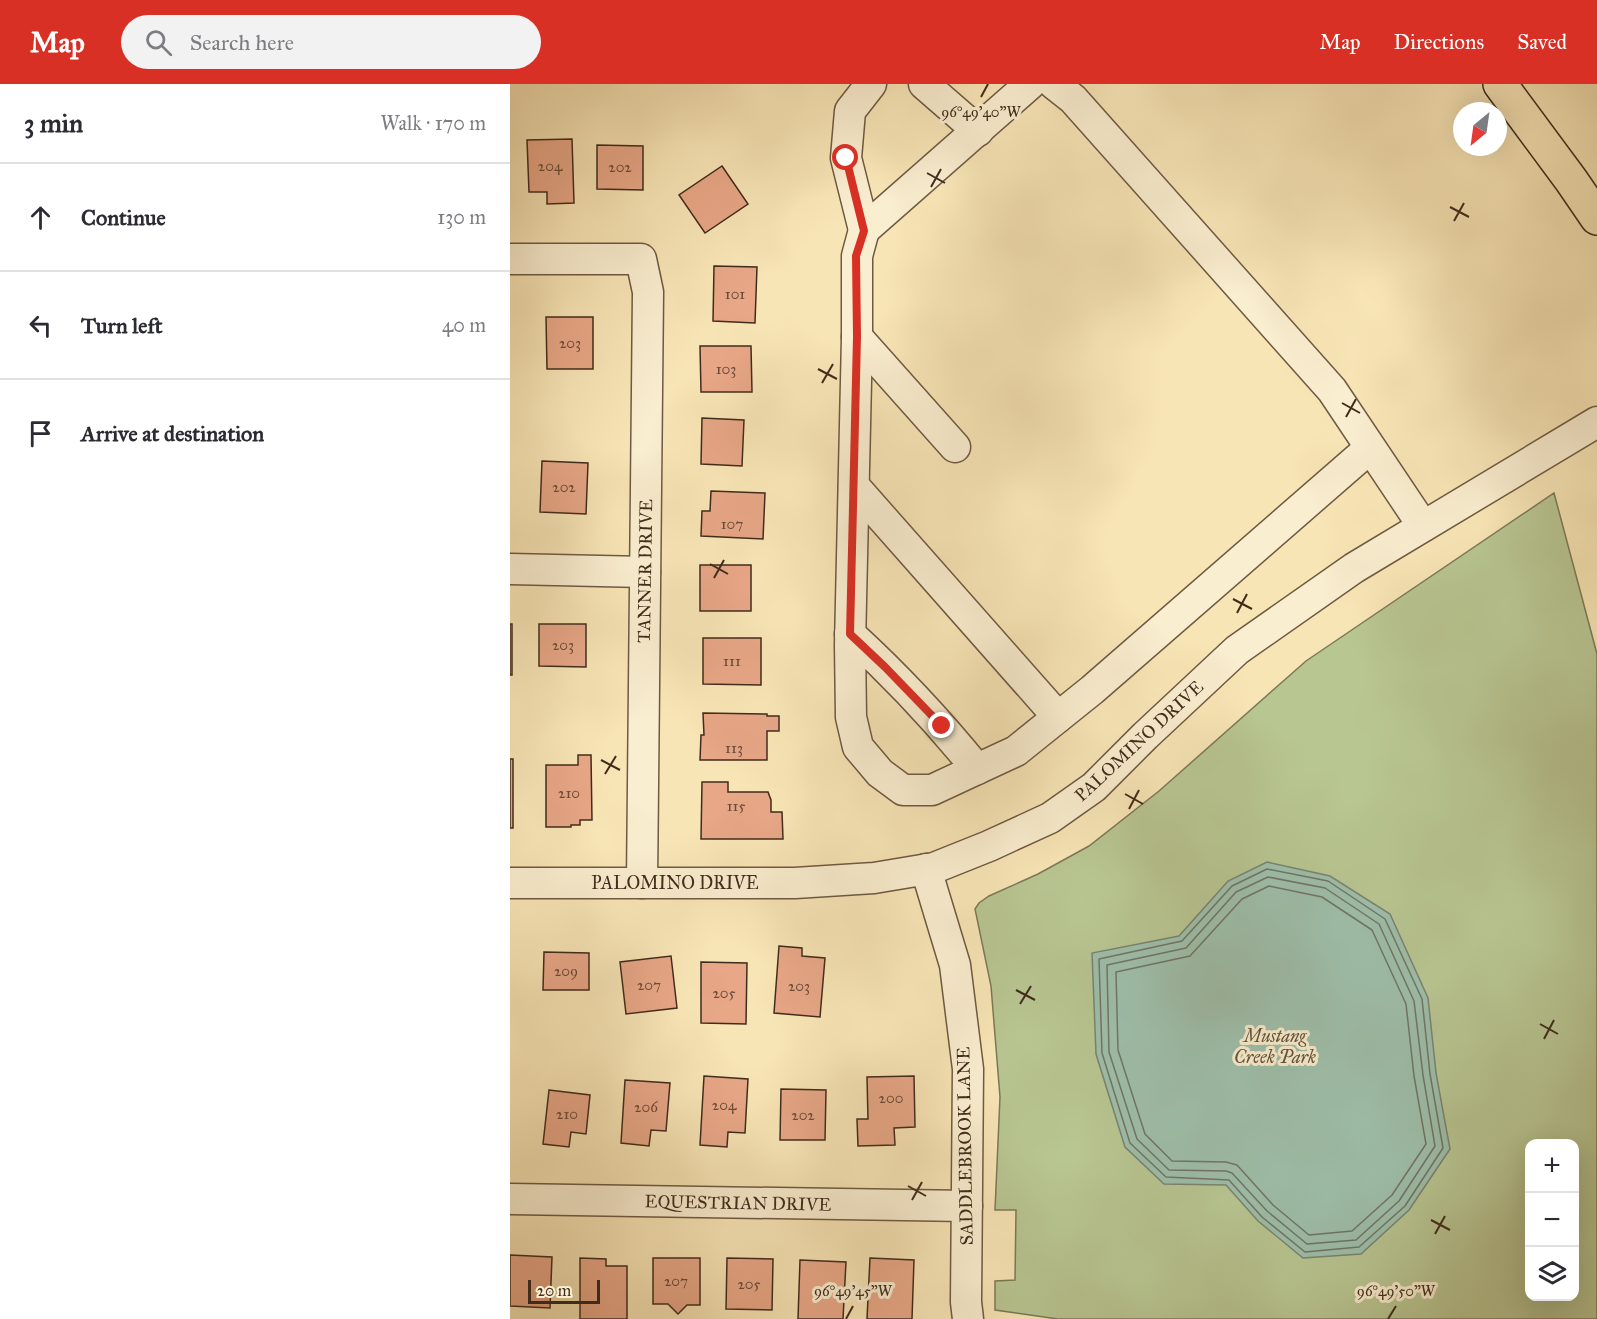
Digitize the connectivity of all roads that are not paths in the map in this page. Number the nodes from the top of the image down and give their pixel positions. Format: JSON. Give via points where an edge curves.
{"nodes":[{"id":1,"x":871,"y":84,"type":"edge"},
{"id":2,"x":924,"y":84,"type":"edge"},
{"id":3,"x":1030,"y":84,"type":"edge"},
{"id":4,"x":1054,"y":84,"type":"edge"},
{"id":5,"x":1500,"y":84,"type":"edge"},
{"id":6,"x":978,"y":131,"type":"junction"},
{"id":7,"x":1597,"y":218,"type":"edge"},
{"id":8,"x":864,"y":231,"type":"junction"},
{"id":9,"x":510,"y":259,"type":"edge"},
{"id":10,"x":857,"y":337,"type":"junction"},
{"id":11,"x":1597,"y":422,"type":"edge"},
{"id":12,"x":955,"y":447,"type":"dead end"},
{"id":13,"x":1370,"y":448,"type":"junction"},
{"id":14,"x":854,"y":486,"type":"junction"},
{"id":15,"x":1423,"y":526,"type":"junction"},
{"id":16,"x":510,"y":570,"type":"edge"},
{"id":17,"x":645,"y":572,"type":"junction"},
{"id":18,"x":850,"y":634,"type":"junction"},
{"id":19,"x":1058,"y":717,"type":"junction"},
{"id":20,"x":977,"y":769,"type":"junction"},
{"id":21,"x":926,"y":869,"type":"junction"},
{"id":22,"x":510,"y":883,"type":"edge"},
{"id":23,"x":642,"y":883,"type":"junction"},
{"id":24,"x":510,"y":1199,"type":"edge"},
{"id":25,"x":967,"y":1206,"type":"junction"},
{"id":26,"x":968,"y":1319,"type":"edge"}],
"edges":[{"from":1,"to":8,"type":"street","via":[[850,111],[846,158]]},
{"from":2,"to":6,"type":"street"},
{"from":3,"to":6,"type":"street"},
{"from":4,"to":13,"type":"street","via":[[1073,99],[1332,390]]},
{"from":5,"to":7,"type":"main road"},
{"from":6,"to":8,"type":"street"},
{"from":8,"to":10,"type":"street","via":[[856,256]]},
{"from":9,"to":17,"type":"street","name":"TANNER DRIVE","via":[[641,259],[648,292]]},
{"from":10,"to":12,"type":"street"},
{"from":10,"to":14,"type":"street"},
{"from":11,"to":15,"type":"street","name":"PALOMINO DRIVE"},
{"from":13,"to":15,"type":"street"},
{"from":13,"to":19,"type":"street"},
{"from":14,"to":18,"type":"street"},
{"from":14,"to":19,"type":"street"},
{"from":15,"to":21,"type":"street","name":"PALOMINO DRIVE","via":[[1354,568],[1237,650],[1094,788],[1050,818]]},
{"from":16,"to":17,"type":"street"},
{"from":17,"to":23,"type":"street","name":"TANNER DRIVE"},
{"from":18,"to":20,"type":"street","via":[[942,726]]},
{"from":18,"to":20,"type":"street","via":[[851,717],[858,747],[880,773],[903,790],[932,790]]},
{"from":19,"to":20,"type":"street","via":[[1016,751]]},
{"from":21,"to":23,"type":"street","name":"PALOMINO DRIVE","via":[[874,878],[795,883]]},
{"from":21,"to":25,"type":"street","name":"SADDLEBROOK LANE","via":[[955,965],[968,1069]]},
{"from":22,"to":23,"type":"street","name":"PALOMINO DRIVE"},
{"from":24,"to":25,"type":"street","name":"EQUESTRIAN DRIVE"},
{"from":25,"to":26,"type":"street","name":"SADDLEBROOK LANE"}]}
